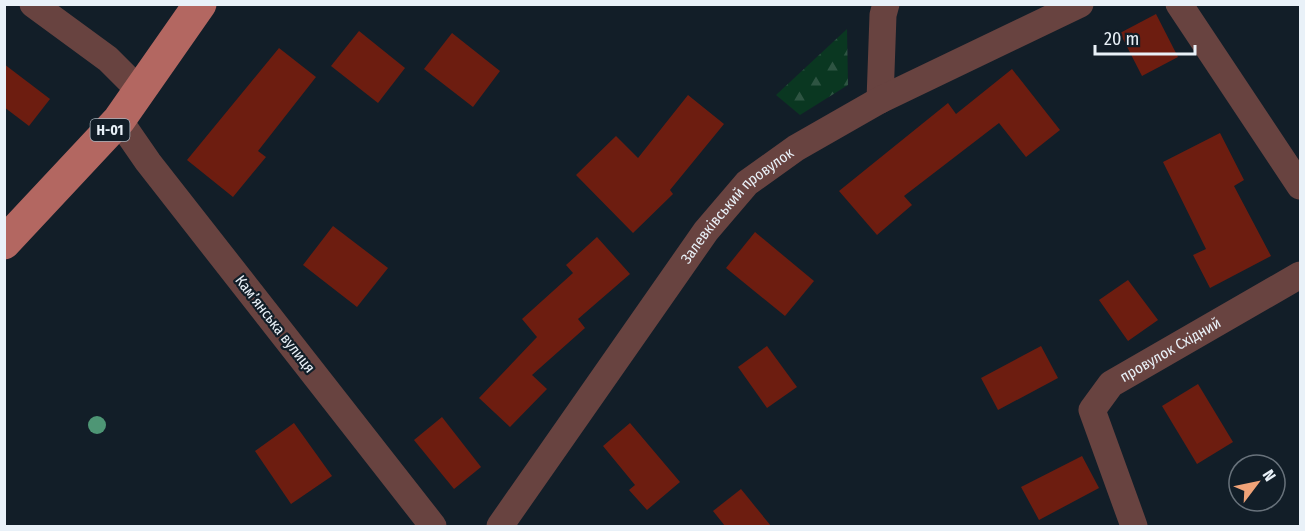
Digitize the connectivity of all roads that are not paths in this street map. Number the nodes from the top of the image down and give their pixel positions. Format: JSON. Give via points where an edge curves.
{"nodes":[{"id":1,"x":33,"y":4,"type":"edge"},
{"id":2,"x":200,"y":4,"type":"edge"},
{"id":3,"x":886,"y":4,"type":"edge"},
{"id":4,"x":1080,"y":4,"type":"edge"},
{"id":5,"x":1179,"y":4,"type":"edge"},
{"id":6,"x":140,"y":92,"type":"junction"},
{"id":7,"x":880,"y":99,"type":"junction"},
{"id":8,"x":119,"y":120,"type":"junction"},
{"id":9,"x":1300,"y":186,"type":"edge"},
{"id":10,"x":4,"y":243,"type":"edge"},
{"id":11,"x":1300,"y":276,"type":"edge"},
{"id":12,"x":425,"y":524,"type":"edge"},
{"id":13,"x":500,"y":526,"type":"edge"},
{"id":14,"x":1134,"y":526,"type":"edge"}],
"edges":[{"from":1,"to":6,"type":"street","via":[[108,59]]},
{"from":2,"to":6,"type":"main road","number":"Н-01"},
{"from":3,"to":7,"type":"street"},
{"from":4,"to":7,"type":"street","name":"Залевківський провулок"},
{"from":5,"to":9,"type":"street"},
{"from":6,"to":8,"type":"main road","number":"Н-01"},
{"from":7,"to":13,"type":"street","name":"Залевківський провулок","via":[[796,148],[747,183],[706,231]]},
{"from":8,"to":10,"type":"main road","number":"Н-01"},
{"from":8,"to":12,"type":"street","name":"Камʼянська вулиця"},
{"from":11,"to":14,"type":"street","name":"провулок Східний","via":[[1110,384],[1092,410]]}]}
